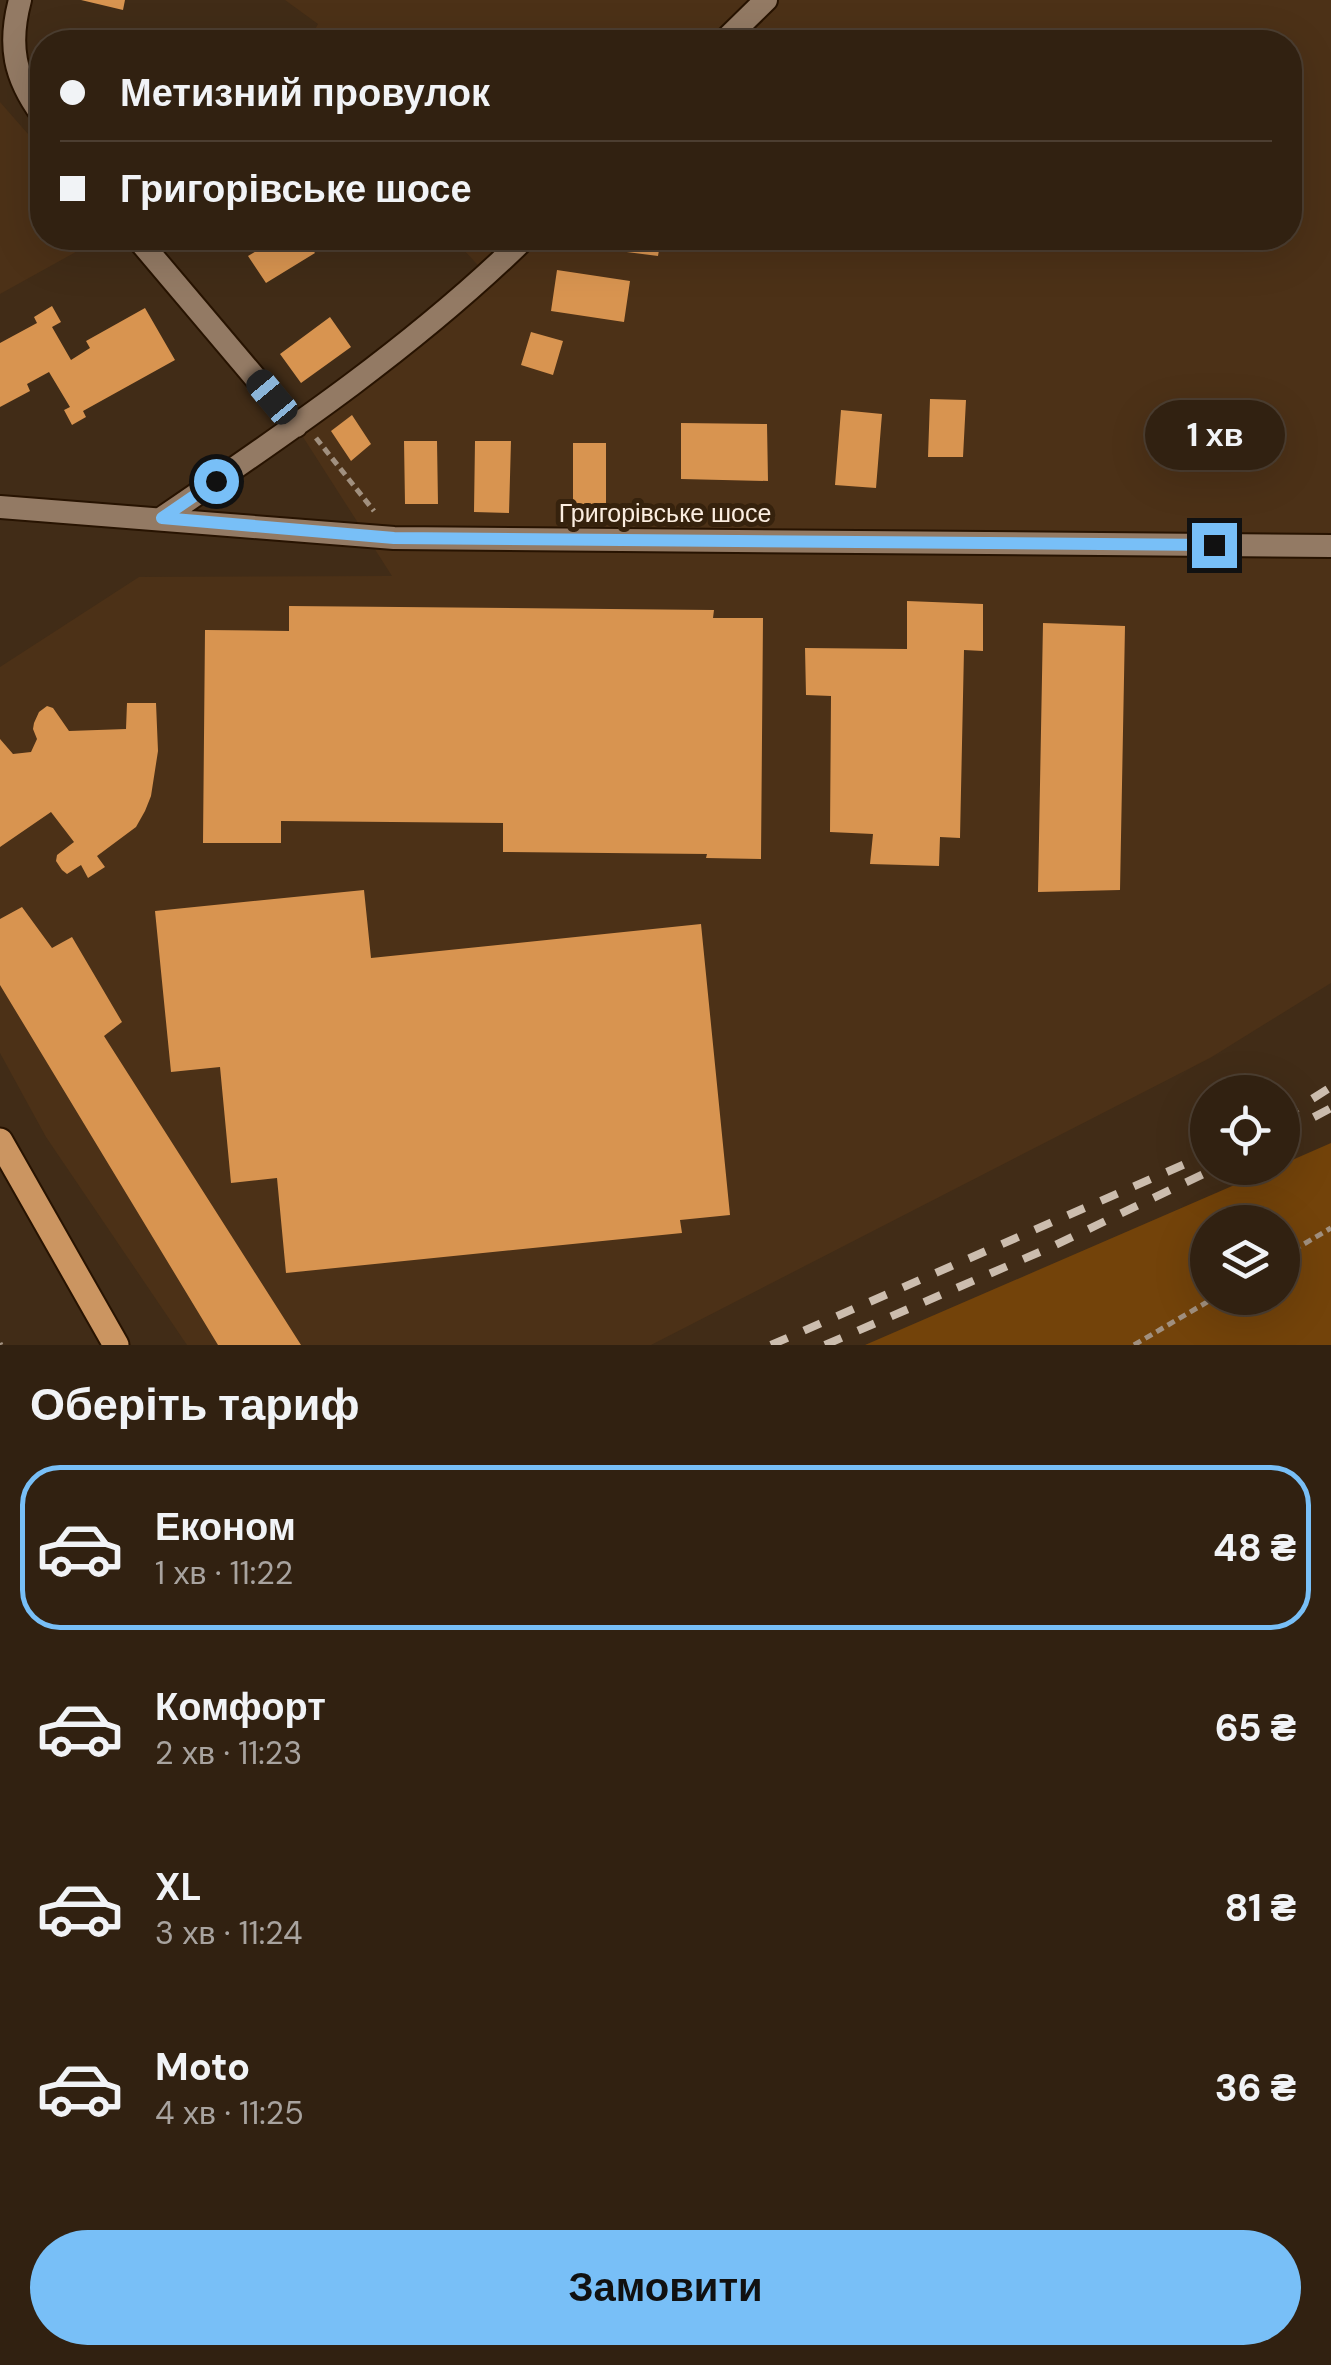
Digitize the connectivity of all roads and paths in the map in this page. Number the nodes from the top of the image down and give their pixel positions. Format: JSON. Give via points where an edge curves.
{"nodes":[{"id":1,"x":20,"y":0,"type":"edge"},
{"id":2,"x":766,"y":0,"type":"edge"},
{"id":3,"x":735,"y":30,"type":"edge"},
{"id":4,"x":30,"y":96,"type":"edge"},
{"id":5,"x":147,"y":250,"type":"edge"},
{"id":6,"x":512,"y":250,"type":"edge"},
{"id":7,"x":296,"y":426,"type":"junction"},
{"id":8,"x":0,"y":507,"type":"edge"},
{"id":9,"x":162,"y":518,"type":"junction"},
{"id":10,"x":394,"y":538,"type":"junction"},
{"id":11,"x":1331,"y":546,"type":"edge"},
{"id":12,"x":0,"y":1141,"type":"edge"},
{"id":13,"x":1331,"y":1228,"type":"edge"},
{"id":14,"x":1300,"y":1246,"type":"edge"},
{"id":15,"x":1190,"y":1312,"type":"edge"},
{"id":16,"x":116,"y":1345,"type":"edge"},
{"id":17,"x":1134,"y":1345,"type":"edge"}],
"edges":[{"from":1,"to":4,"type":"street","via":[[12,54]]},
{"from":2,"to":3,"type":"street"},
{"from":5,"to":7,"type":"street"},
{"from":6,"to":7,"type":"street","via":[[476,286]]},
{"from":7,"to":9,"type":"street"},
{"from":7,"to":10,"type":"path","via":[[320,440]]},
{"from":8,"to":9,"type":"street","name":"Григорівське шосе"},
{"from":9,"to":10,"type":"street","name":"Григорівське шосе"},
{"from":10,"to":11,"type":"street","name":"Григорівське шосе"},
{"from":12,"to":16,"type":"main road"},
{"from":13,"to":14,"type":"path"},
{"from":15,"to":17,"type":"path"}]}
